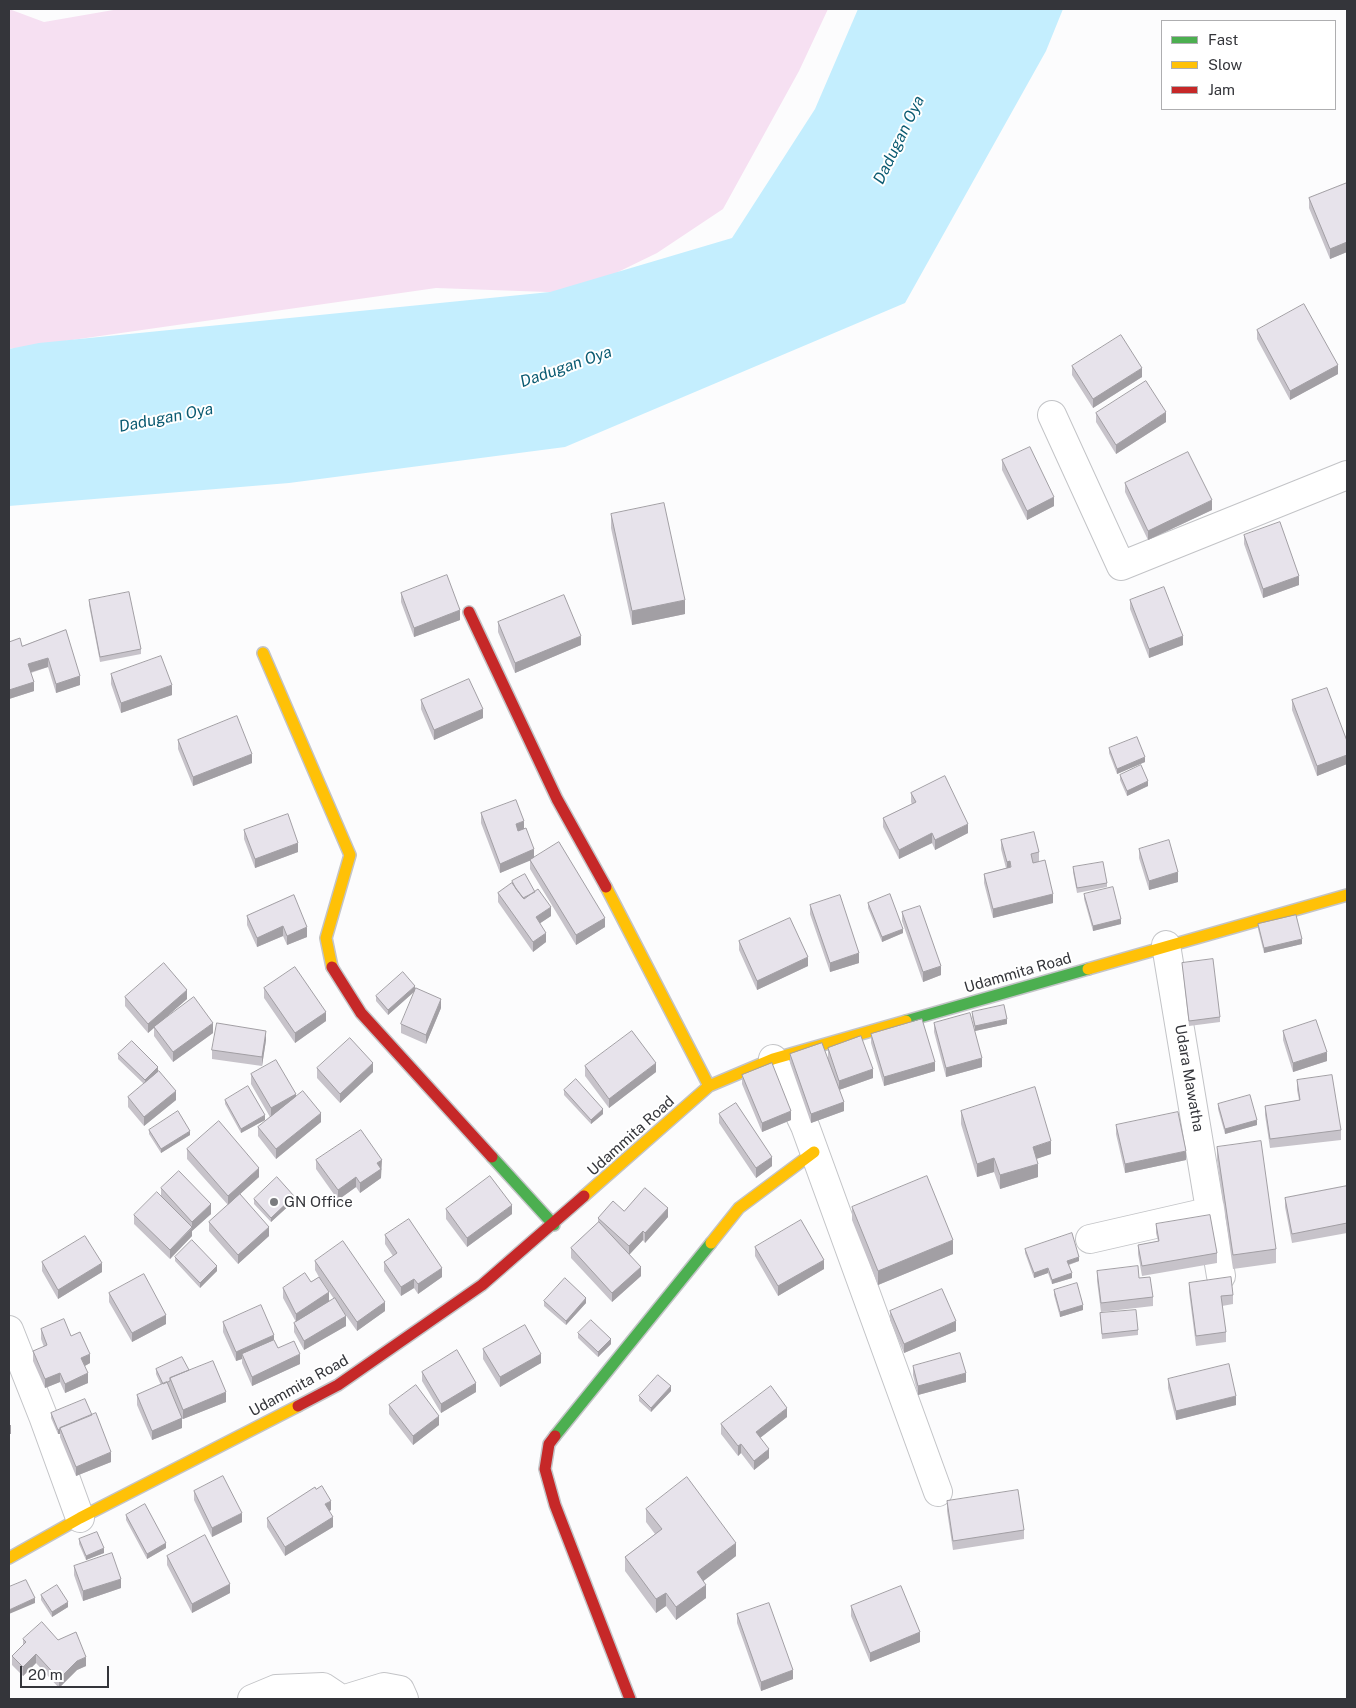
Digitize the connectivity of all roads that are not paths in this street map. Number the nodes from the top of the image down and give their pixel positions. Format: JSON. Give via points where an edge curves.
{"nodes":[{"id":1,"x":1052,"y":415,"type":"dead end"},
{"id":2,"x":1347,"y":475,"type":"edge"},
{"id":3,"x":469,"y":612,"type":"dead end"},
{"id":4,"x":263,"y":653,"type":"dead end"},
{"id":5,"x":1347,"y":894,"type":"edge"},
{"id":6,"x":1166,"y":945,"type":"junction"},
{"id":7,"x":773,"y":1059,"type":"junction"},
{"id":8,"x":709,"y":1086,"type":"junction"},
{"id":9,"x":814,"y":1152,"type":"junction"},
{"id":10,"x":1212,"y":1210,"type":"junction"},
{"id":11,"x":554,"y":1225,"type":"junction"},
{"id":12,"x":1090,"y":1239,"type":"dead end"},
{"id":13,"x":1221,"y":1276,"type":"edge"},
{"id":14,"x":9,"y":1330,"type":"edge"},
{"id":15,"x":938,"y":1492,"type":"dead end"},
{"id":16,"x":80,"y":1518,"type":"junction"},
{"id":17,"x":9,"y":1558,"type":"edge"},
{"id":18,"x":252,"y":1699,"type":"edge"},
{"id":19,"x":341,"y":1699,"type":"edge"},
{"id":20,"x":345,"y":1699,"type":"edge"},
{"id":21,"x":404,"y":1699,"type":"edge"},
{"id":22,"x":630,"y":1699,"type":"edge"}],
"edges":[{"from":1,"to":2,"type":"street","via":[[1121,566]]},
{"from":3,"to":8,"type":"street","via":[[557,799]]},
{"from":4,"to":11,"type":"street","via":[[350,855],[326,938],[333,971],[361,1014]]},
{"from":5,"to":6,"type":"street","name":"Udammita Road"},
{"from":6,"to":7,"type":"street","name":"Udammita Road"},
{"from":6,"to":10,"type":"street","name":"Udara Mawatha"},
{"from":7,"to":8,"type":"street","name":"Udammita Road"},
{"from":7,"to":9,"type":"street"},
{"from":8,"to":11,"type":"street","name":"Udammita Road"},
{"from":9,"to":15,"type":"street"},
{"from":9,"to":22,"type":"street","via":[[739,1208],[549,1444],[545,1469],[555,1505]]},
{"from":10,"to":12,"type":"street"},
{"from":10,"to":13,"type":"street","name":"Udara Mawatha"},
{"from":11,"to":16,"type":"street","name":"Udammita Road","via":[[482,1285],[338,1385]]},
{"from":14,"to":16,"type":"street"},
{"from":16,"to":17,"type":"street","name":"Udammita Road"},
{"from":18,"to":19,"type":"street","via":[[276,1689],[323,1687]]},
{"from":20,"to":21,"type":"street","via":[[384,1687],[400,1690]]}]}
